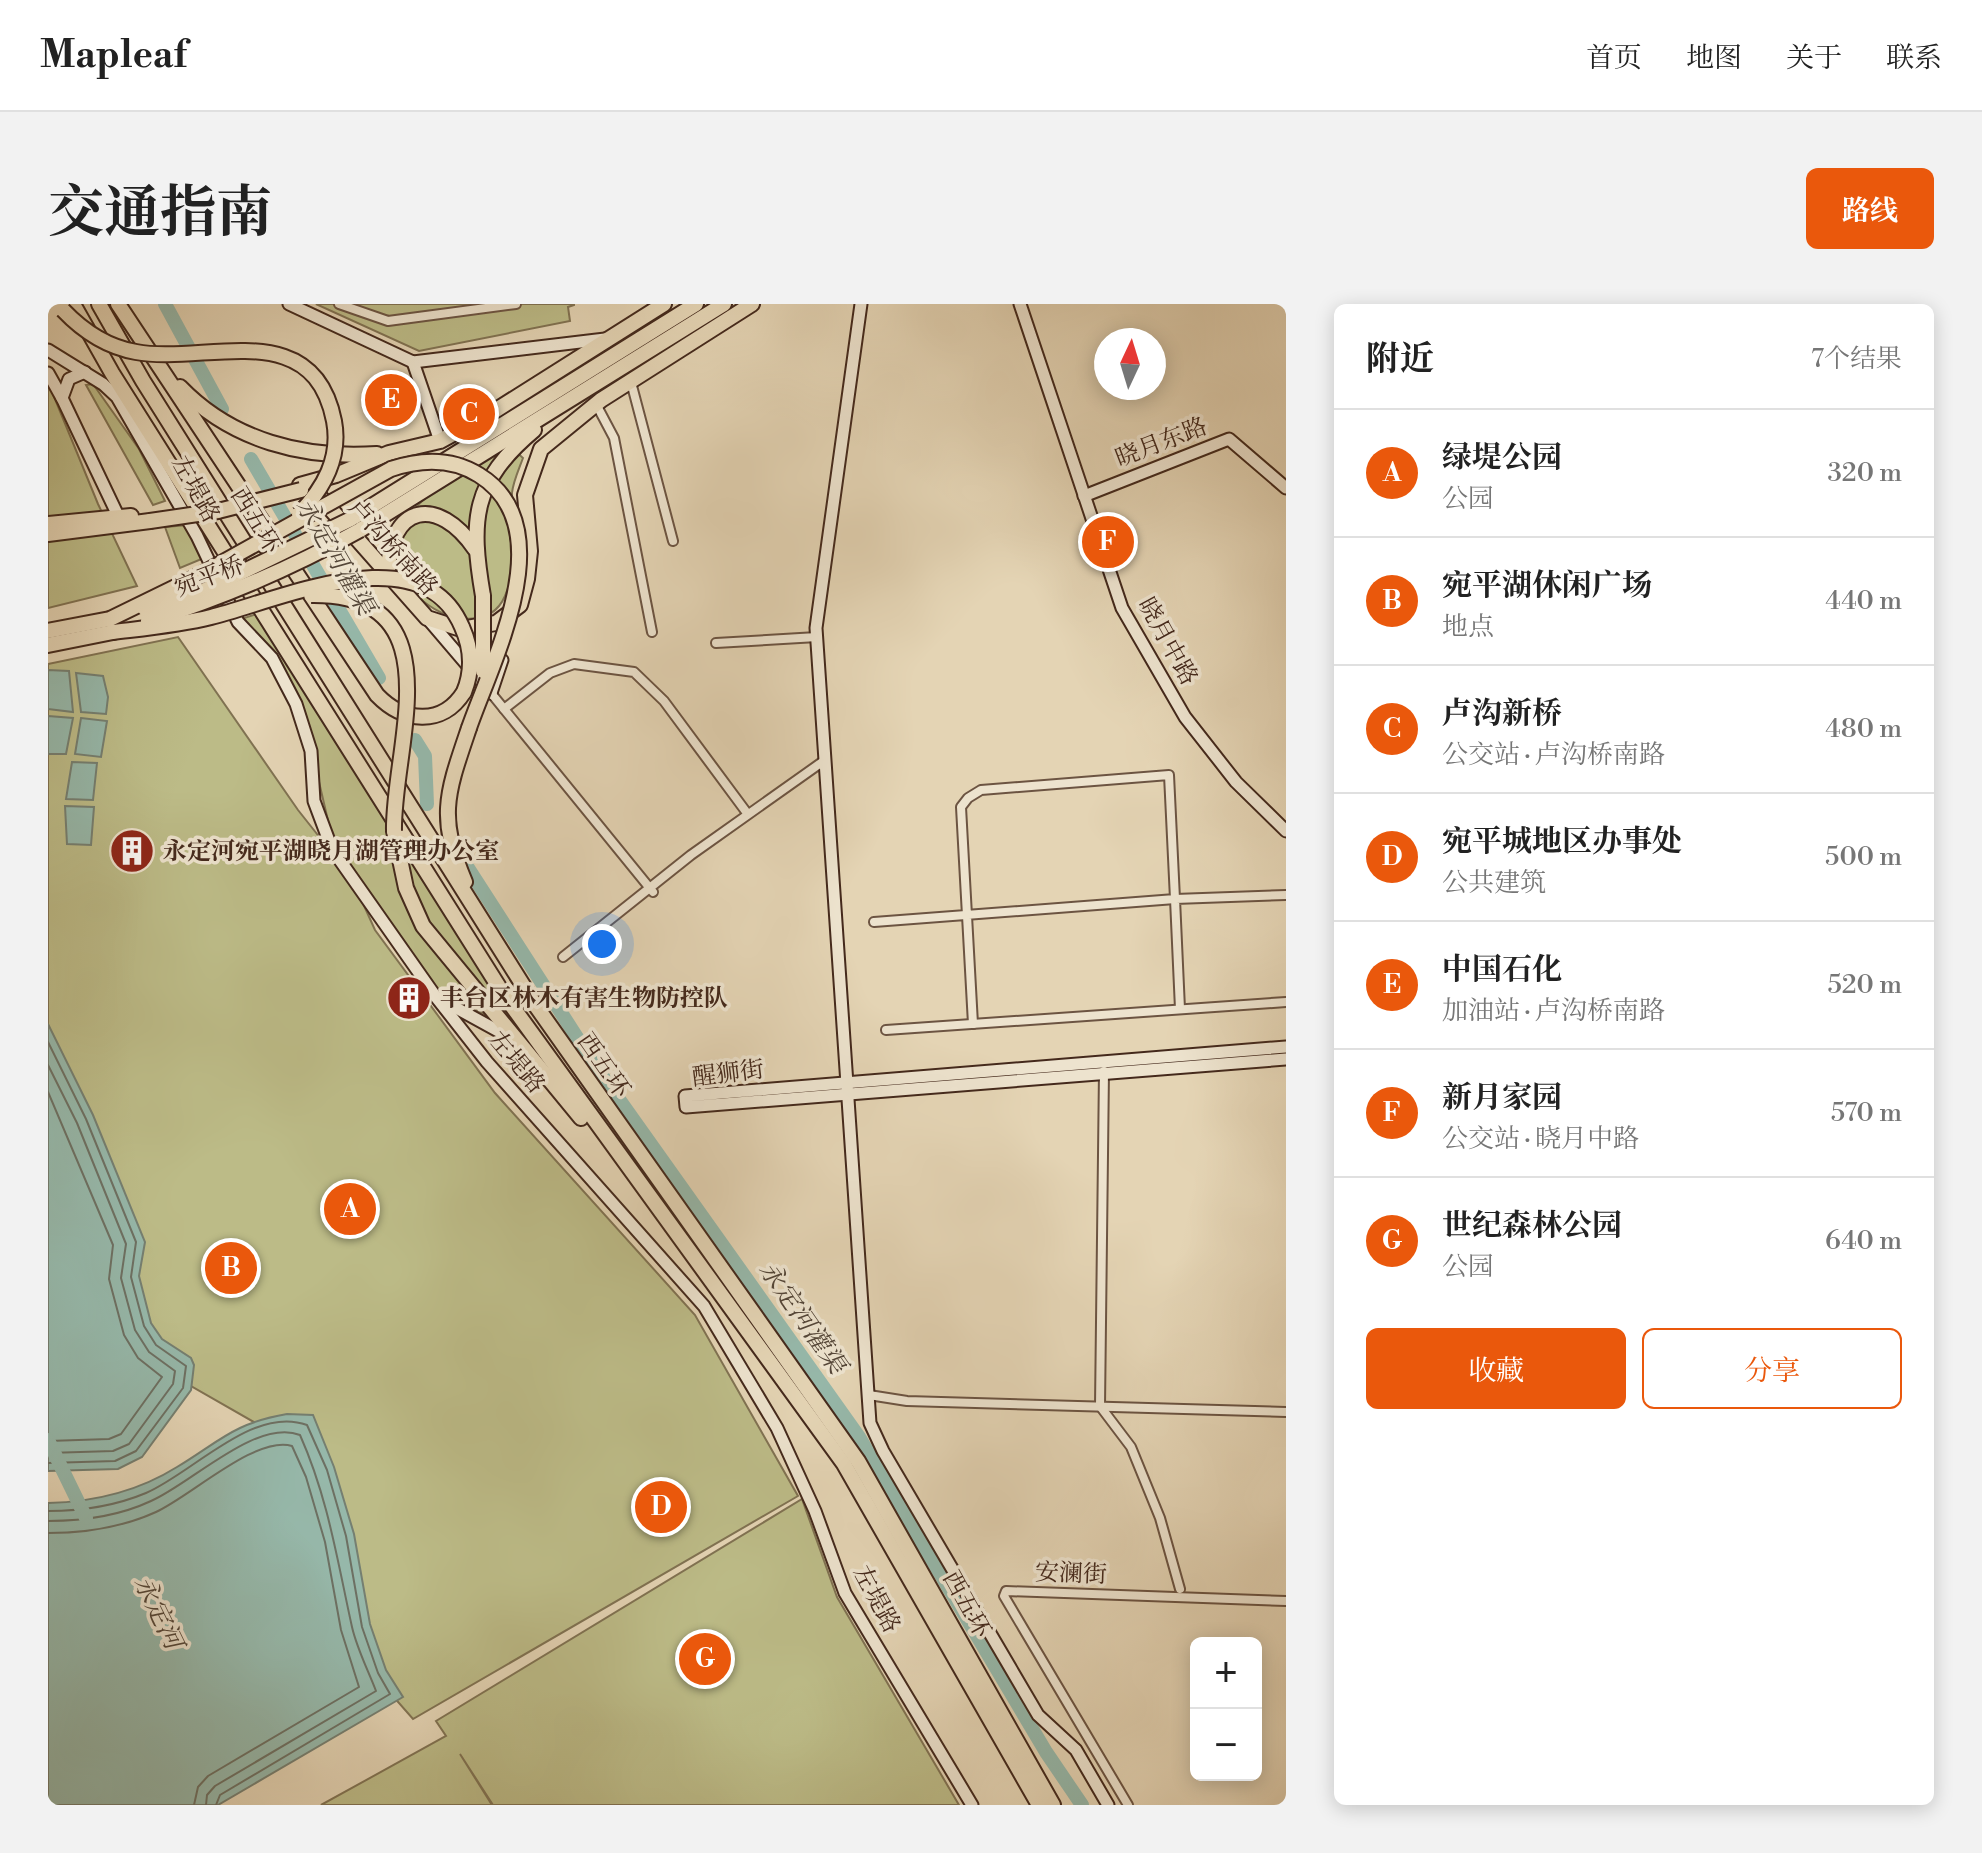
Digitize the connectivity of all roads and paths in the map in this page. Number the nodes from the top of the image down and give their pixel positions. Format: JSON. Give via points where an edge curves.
{"nodes":[{"id":1,"x":99,"y":304,"type":"edge"},
{"id":2,"x":118,"y":304,"type":"edge"},
{"id":3,"x":289,"y":304,"type":"edge"},
{"id":4,"x":339,"y":304,"type":"edge"},
{"id":5,"x":516,"y":304,"type":"edge"},
{"id":6,"x":664,"y":304,"type":"edge"},
{"id":7,"x":696,"y":304,"type":"edge"},
{"id":8,"x":724,"y":304,"type":"edge"},
{"id":9,"x":752,"y":304,"type":"edge"},
{"id":10,"x":861,"y":304,"type":"edge"},
{"id":11,"x":1020,"y":304,"type":"edge"},
{"id":12,"x":65,"y":306,"type":"edge"},
{"id":13,"x":671,"y":325,"type":"junction"},
{"id":14,"x":621,"y":331,"type":"junction"},
{"id":15,"x":605,"y":339,"type":"junction"},
{"id":16,"x":659,"y":343,"type":"junction"},
{"id":17,"x":48,"y":350,"type":"edge"},
{"id":18,"x":413,"y":362,"type":"junction"},
{"id":19,"x":159,"y":366,"type":"junction"},
{"id":20,"x":85,"y":372,"type":"junction"},
{"id":21,"x":48,"y":373,"type":"edge"},
{"id":22,"x":632,"y":381,"type":"junction"},
{"id":23,"x":578,"y":394,"type":"junction"},
{"id":24,"x":62,"y":398,"type":"junction"},
{"id":25,"x":596,"y":404,"type":"junction"},
{"id":26,"x":440,"y":441,"type":"junction"},
{"id":27,"x":389,"y":453,"type":"junction"},
{"id":28,"x":336,"y":475,"type":"junction"},
{"id":29,"x":300,"y":487,"type":"junction"},
{"id":30,"x":1286,"y":488,"type":"edge"},
{"id":31,"x":1084,"y":496,"type":"junction"},
{"id":32,"x":331,"y":511,"type":"junction"},
{"id":33,"x":121,"y":521,"type":"junction"},
{"id":34,"x":104,"y":523,"type":"junction"},
{"id":35,"x":48,"y":524,"type":"edge"},
{"id":36,"x":355,"y":525,"type":"junction"},
{"id":37,"x":288,"y":526,"type":"junction"},
{"id":38,"x":48,"y":534,"type":"edge"},
{"id":39,"x":673,"y":541,"type":"dead end"},
{"id":40,"x":475,"y":549,"type":"junction"},
{"id":41,"x":388,"y":573,"type":"junction"},
{"id":42,"x":287,"y":597,"type":"junction"},
{"id":43,"x":520,"y":605,"type":"junction"},
{"id":44,"x":427,"y":618,"type":"junction"},
{"id":45,"x":112,"y":625,"type":"junction"},
{"id":46,"x":48,"y":631,"type":"edge"},
{"id":47,"x":652,"y":632,"type":"dead end"},
{"id":48,"x":817,"y":637,"type":"junction"},
{"id":49,"x":716,"y":643,"type":"dead end"},
{"id":50,"x":48,"y":645,"type":"edge"},
{"id":51,"x":486,"y":694,"type":"junction"},
{"id":52,"x":504,"y":709,"type":"junction"},
{"id":53,"x":825,"y":760,"type":"junction"},
{"id":54,"x":747,"y":813,"type":"junction"},
{"id":55,"x":1286,"y":831,"type":"edge"},
{"id":56,"x":651,"y":889,"type":"junction"},
{"id":57,"x":1286,"y":895,"type":"edge"},
{"id":58,"x":1175,"y":899,"type":"junction"},
{"id":59,"x":967,"y":915,"type":"junction"},
{"id":60,"x":482,"y":922,"type":"junction"},
{"id":61,"x":874,"y":922,"type":"dead end"},
{"id":62,"x":563,"y":957,"type":"dead end"},
{"id":63,"x":436,"y":997,"type":"junction"},
{"id":64,"x":1286,"y":1002,"type":"edge"},
{"id":65,"x":1180,"y":1009,"type":"junction"},
{"id":66,"x":973,"y":1024,"type":"junction"},
{"id":67,"x":886,"y":1030,"type":"dead end"},
{"id":68,"x":517,"y":1042,"type":"junction"},
{"id":69,"x":1286,"y":1047,"type":"edge"},
{"id":70,"x":1286,"y":1059,"type":"edge"},
{"id":71,"x":1104,"y":1068,"type":"junction"},
{"id":72,"x":848,"y":1090,"type":"junction"},
{"id":73,"x":641,"y":1189,"type":"junction"},
{"id":74,"x":869,"y":1395,"type":"junction"},
{"id":75,"x":1100,"y":1406,"type":"junction"},
{"id":76,"x":1286,"y":1412,"type":"edge"},
{"id":77,"x":1180,"y":1589,"type":"dead end"},
{"id":78,"x":1286,"y":1601,"type":"edge"},
{"id":79,"x":1037,"y":1802,"type":"edge"},
{"id":80,"x":972,"y":1805,"type":"edge"},
{"id":81,"x":1053,"y":1805,"type":"edge"},
{"id":82,"x":1108,"y":1805,"type":"edge"},
{"id":83,"x":1128,"y":1805,"type":"edge"}],
"edges":[{"from":1,"to":60,"type":"highway","name":"西五环"},
{"from":2,"to":19,"type":"highway"},
{"from":3,"to":18,"type":"street"},
{"from":4,"to":5,"type":"street","via":[[388,321]]},
{"from":6,"to":14,"type":"highway","name":"卢沟桥南路"},
{"from":7,"to":13,"type":"highway"},
{"from":8,"to":13,"type":"highway"},
{"from":9,"to":22,"type":"highway"},
{"from":10,"to":48,"type":"street"},
{"from":11,"to":31,"type":"street","name":"晓月中路"},
{"from":12,"to":37,"type":"highway","bridge":true,"via":[[88,333],[121,348],[153,354],[250,349],[292,361],[312,377],[331,410],[333,459],[324,484]]},
{"from":12,"to":73,"type":"highway","name":"西五环","via":[[504,995]]},
{"from":13,"to":14,"type":"highway"},
{"from":13,"to":16,"type":"highway"},
{"from":13,"to":36,"type":"highway"},
{"from":14,"to":15,"type":"highway","name":"卢沟桥南路"},
{"from":15,"to":18,"type":"street"},
{"from":15,"to":26,"type":"highway","name":"卢沟桥南路"},
{"from":16,"to":22,"type":"highway"},
{"from":16,"to":23,"type":"highway"},
{"from":17,"to":20,"type":"street","name":"左堤路"},
{"from":18,"to":26,"type":"street"},
{"from":19,"to":27,"type":"highway","via":[[209,413],[261,440],[310,453]]},
{"from":19,"to":42,"type":"highway","bridge":true,"via":[[377,695],[397,712],[420,718],[442,713],[464,692],[471,656],[465,633],[452,609],[416,583],[363,577]]},
{"from":20,"to":24,"type":"street","via":[[69,379]]},
{"from":20,"to":63,"type":"street","name":"左堤路","via":[[117,397],[197,536],[238,622],[272,658],[304,727],[314,801],[332,849]]},
{"from":21,"to":24,"type":"street"},
{"from":22,"to":25,"type":"highway"},
{"from":22,"to":39,"type":"street"},
{"from":23,"to":36,"type":"highway"},
{"from":23,"to":40,"type":"highway","via":[[493,472],[480,498]]},
{"from":24,"to":33,"type":"street"},
{"from":25,"to":43,"type":"highway","via":[[541,449],[532,471],[525,495],[529,566]]},
{"from":25,"to":47,"type":"street","via":[[614,438]]},
{"from":26,"to":27,"type":"highway","name":"卢沟桥南路"},
{"from":27,"to":28,"type":"highway","name":"卢沟桥南路"},
{"from":28,"to":29,"type":"highway","name":"卢沟桥南路"},
{"from":28,"to":32,"type":"highway","via":[[329,493]]},
{"from":29,"to":32,"type":"highway","name":"卢沟桥南路","via":[[322,498]]},
{"from":29,"to":33,"type":"highway","name":"卢沟桥南路","bridge":true,"via":[[218,511]]},
{"from":30,"to":31,"type":"street","name":"晓月东路","via":[[1229,439]]},
{"from":31,"to":55,"type":"street","name":"晓月中路","via":[[1122,608],[1185,717],[1236,782]]},
{"from":32,"to":41,"type":"highway","name":"卢沟桥南路"},
{"from":33,"to":34,"type":"highway","name":"卢沟桥南路"},
{"from":34,"to":35,"type":"highway"},
{"from":34,"to":38,"type":"highway"},
{"from":36,"to":45,"type":"highway","name":"宛平桥","bridge":true,"via":[[305,561],[203,604]]},
{"from":37,"to":45,"type":"highway","bridge":true},
{"from":37,"to":51,"type":"highway","bridge":true,"via":[[406,464],[453,464],[489,482],[513,514],[521,555]]},
{"from":40,"to":41,"type":"highway","via":[[452,521],[414,516],[391,540]]},
{"from":40,"to":51,"type":"highway","bridge":true,"via":[[483,596]]},
{"from":41,"to":44,"type":"highway","name":"卢沟桥南路"},
{"from":42,"to":45,"type":"highway","bridge":true,"via":[[208,618]]},
{"from":42,"to":68,"type":"highway","bridge":true,"via":[[324,595],[353,601],[383,620],[399,641],[410,697],[394,795],[394,831],[406,888],[423,926]]},
{"from":43,"to":44,"type":"highway","name":"卢沟桥南路","via":[[496,623],[477,629],[447,627]]},
{"from":43,"to":51,"type":"street"},
{"from":44,"to":51,"type":"street"},
{"from":45,"to":46,"type":"highway"},
{"from":45,"to":50,"type":"highway"},
{"from":48,"to":49,"type":"street"},
{"from":48,"to":53,"type":"street"},
{"from":51,"to":52,"type":"street"},
{"from":51,"to":60,"type":"highway","bridge":true,"via":[[450,785],[446,830]]},
{"from":52,"to":54,"type":"street","via":[[550,673],[574,664],[634,672],[664,701]]},
{"from":52,"to":56,"type":"street"},
{"from":53,"to":54,"type":"street"},
{"from":53,"to":72,"type":"street"},
{"from":54,"to":56,"type":"street"},
{"from":56,"to":62,"type":"street"},
{"from":57,"to":58,"type":"street"},
{"from":58,"to":59,"type":"street"},
{"from":58,"to":59,"type":"street","via":[[1169,775],[981,790],[968,798],[961,807]]},
{"from":58,"to":65,"type":"street"},
{"from":59,"to":61,"type":"street"},
{"from":59,"to":66,"type":"street"},
{"from":60,"to":81,"type":"highway","name":"西五环","via":[[858,1461]]},
{"from":63,"to":68,"type":"street"},
{"from":63,"to":80,"type":"street","name":"左堤路","via":[[487,1062],[704,1306],[777,1428],[845,1593]]},
{"from":64,"to":65,"type":"street"},
{"from":65,"to":66,"type":"street"},
{"from":66,"to":67,"type":"street"},
{"from":68,"to":73,"type":"highway"},
{"from":69,"to":71,"type":"street","name":"醒狮街"},
{"from":70,"to":71,"type":"street","name":"醒狮街"},
{"from":71,"to":72,"type":"street","name":"醒狮街"},
{"from":71,"to":75,"type":"street"},
{"from":72,"to":72,"type":"street","name":"醒狮街","via":[[685,1096],[686,1107]]},
{"from":72,"to":74,"type":"street"},
{"from":73,"to":79,"type":"highway","name":"西五环","via":[[844,1464]]},
{"from":74,"to":75,"type":"street","via":[[907,1401]]},
{"from":74,"to":82,"type":"street","via":[[870,1423],[883,1451],[1038,1715],[1076,1750]]},
{"from":75,"to":76,"type":"street"},
{"from":75,"to":77,"type":"street","via":[[1131,1447],[1160,1518]]},
{"from":78,"to":83,"type":"street","name":"安澜街","via":[[1006,1591],[1004,1596]]}]}
